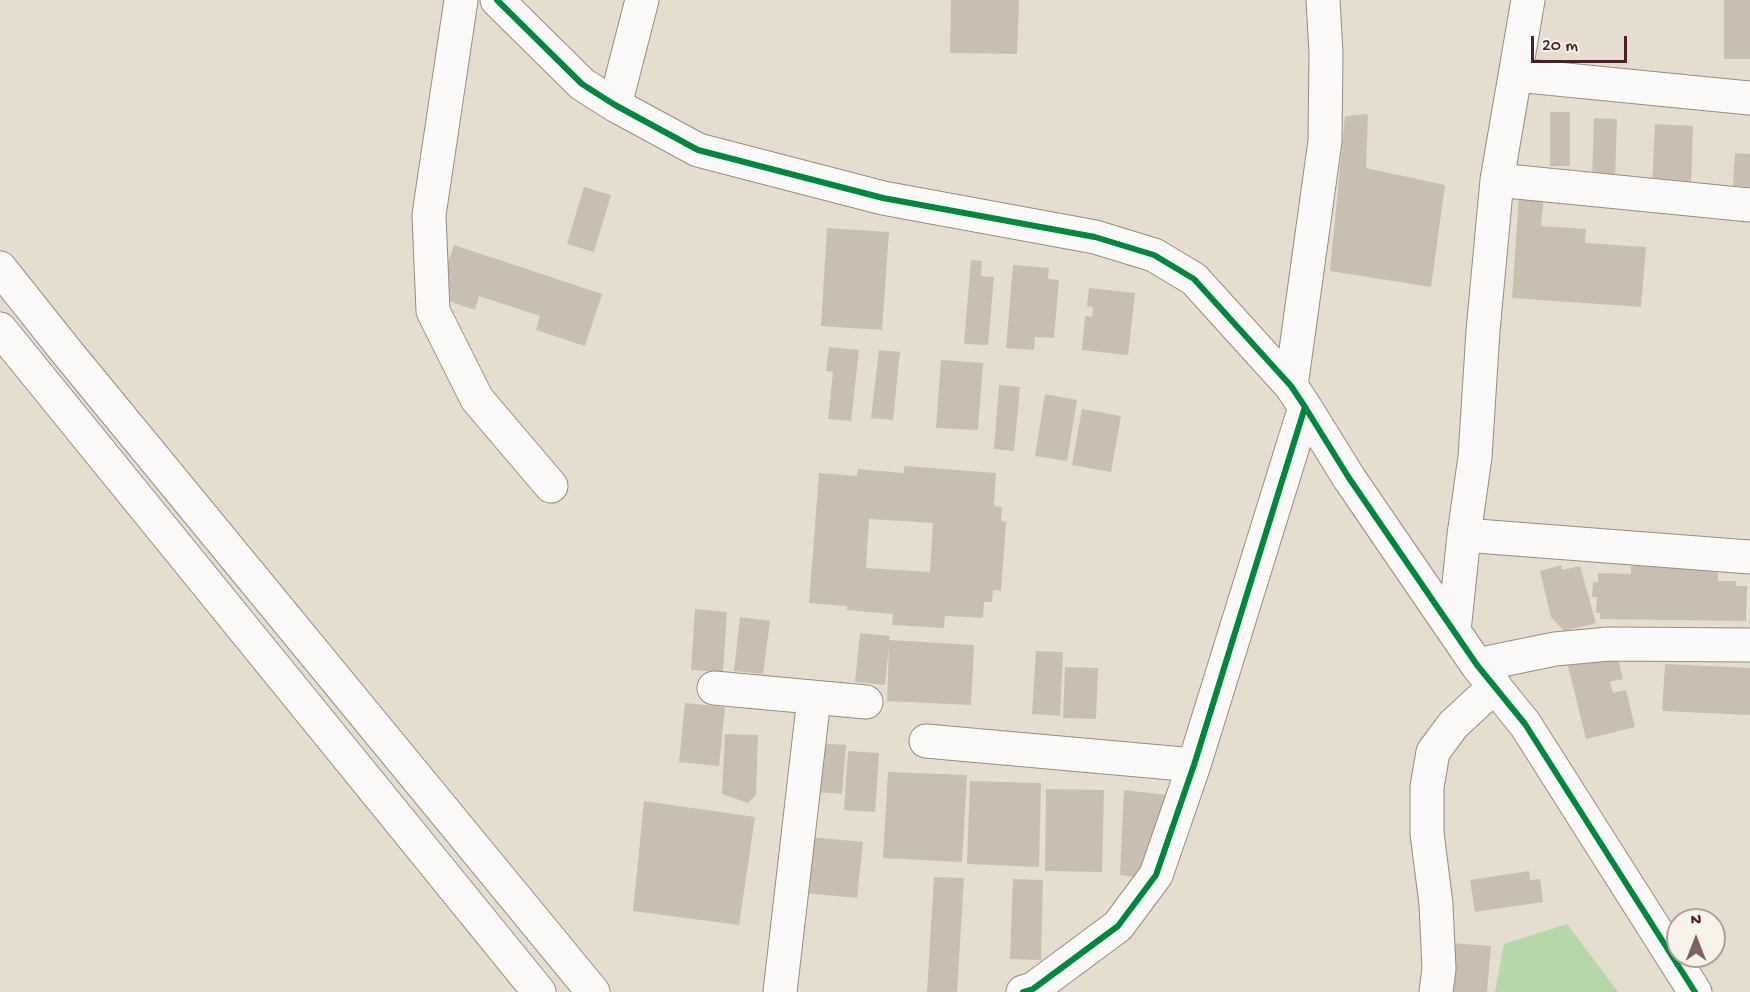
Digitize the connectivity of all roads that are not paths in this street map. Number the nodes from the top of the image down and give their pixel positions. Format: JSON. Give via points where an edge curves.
{"nodes":[{"id":1,"x":461,"y":0,"type":"edge"},
{"id":2,"x":498,"y":0,"type":"edge"},
{"id":3,"x":642,"y":0,"type":"edge"},
{"id":4,"x":1323,"y":0,"type":"edge"},
{"id":5,"x":1528,"y":0,"type":"edge"},
{"id":6,"x":1516,"y":75,"type":"junction"},
{"id":7,"x":1750,"y":98,"type":"edge"},
{"id":8,"x":615,"y":105,"type":"junction"},
{"id":9,"x":1497,"y":180,"type":"junction"},
{"id":10,"x":1750,"y":206,"type":"edge"},
{"id":11,"x":0,"y":268,"type":"edge"},
{"id":12,"x":0,"y":329,"type":"edge"},
{"id":13,"x":1298,"y":396,"type":"junction"},
{"id":14,"x":551,"y":486,"type":"dead end"},
{"id":15,"x":1464,"y":535,"type":"junction"},
{"id":16,"x":1750,"y":556,"type":"edge"},
{"id":17,"x":1455,"y":631,"type":"junction"},
{"id":18,"x":1750,"y":645,"type":"edge"},
{"id":19,"x":1486,"y":676,"type":"junction"},
{"id":20,"x":714,"y":688,"type":"dead end"},
{"id":21,"x":814,"y":698,"type":"junction"},
{"id":22,"x":866,"y":702,"type":"dead end"},
{"id":23,"x":926,"y":741,"type":"dead end"},
{"id":24,"x":1194,"y":765,"type":"junction"},
{"id":25,"x":539,"y":992,"type":"edge"},
{"id":26,"x":593,"y":992,"type":"edge"},
{"id":27,"x":780,"y":992,"type":"edge"},
{"id":28,"x":1023,"y":992,"type":"edge"},
{"id":29,"x":1436,"y":992,"type":"edge"},
{"id":30,"x":1695,"y":992,"type":"edge"}],
"edges":[{"from":1,"to":14,"type":"street","via":[[429,215],[433,311],[477,399]]},
{"from":2,"to":8,"type":"street","via":[[582,84]]},
{"from":3,"to":8,"type":"street"},
{"from":4,"to":13,"type":"street","via":[[1325,141]]},
{"from":5,"to":6,"type":"street"},
{"from":6,"to":7,"type":"street"},
{"from":6,"to":9,"type":"street"},
{"from":8,"to":13,"type":"street","via":[[698,150],[883,198],[1095,237],[1154,255],[1194,279]]},
{"from":9,"to":10,"type":"street"},
{"from":9,"to":15,"type":"street","via":[[1475,457]]},
{"from":11,"to":26,"type":"street"},
{"from":12,"to":25,"type":"street"},
{"from":13,"to":17,"type":"street","via":[[1349,478]]},
{"from":13,"to":24,"type":"street"},
{"from":15,"to":16,"type":"street"},
{"from":15,"to":17,"type":"street"},
{"from":17,"to":19,"type":"street"},
{"from":18,"to":19,"type":"street","via":[[1609,644],[1555,649]]},
{"from":19,"to":29,"type":"street","via":[[1433,752],[1427,787],[1427,833],[1439,969]]},
{"from":19,"to":30,"type":"street","via":[[1525,724]]},
{"from":20,"to":21,"type":"street"},
{"from":21,"to":22,"type":"street"},
{"from":21,"to":27,"type":"street"},
{"from":23,"to":24,"type":"street"},
{"from":24,"to":28,"type":"street","via":[[1156,875],[1118,926],[1033,989]]}]}
